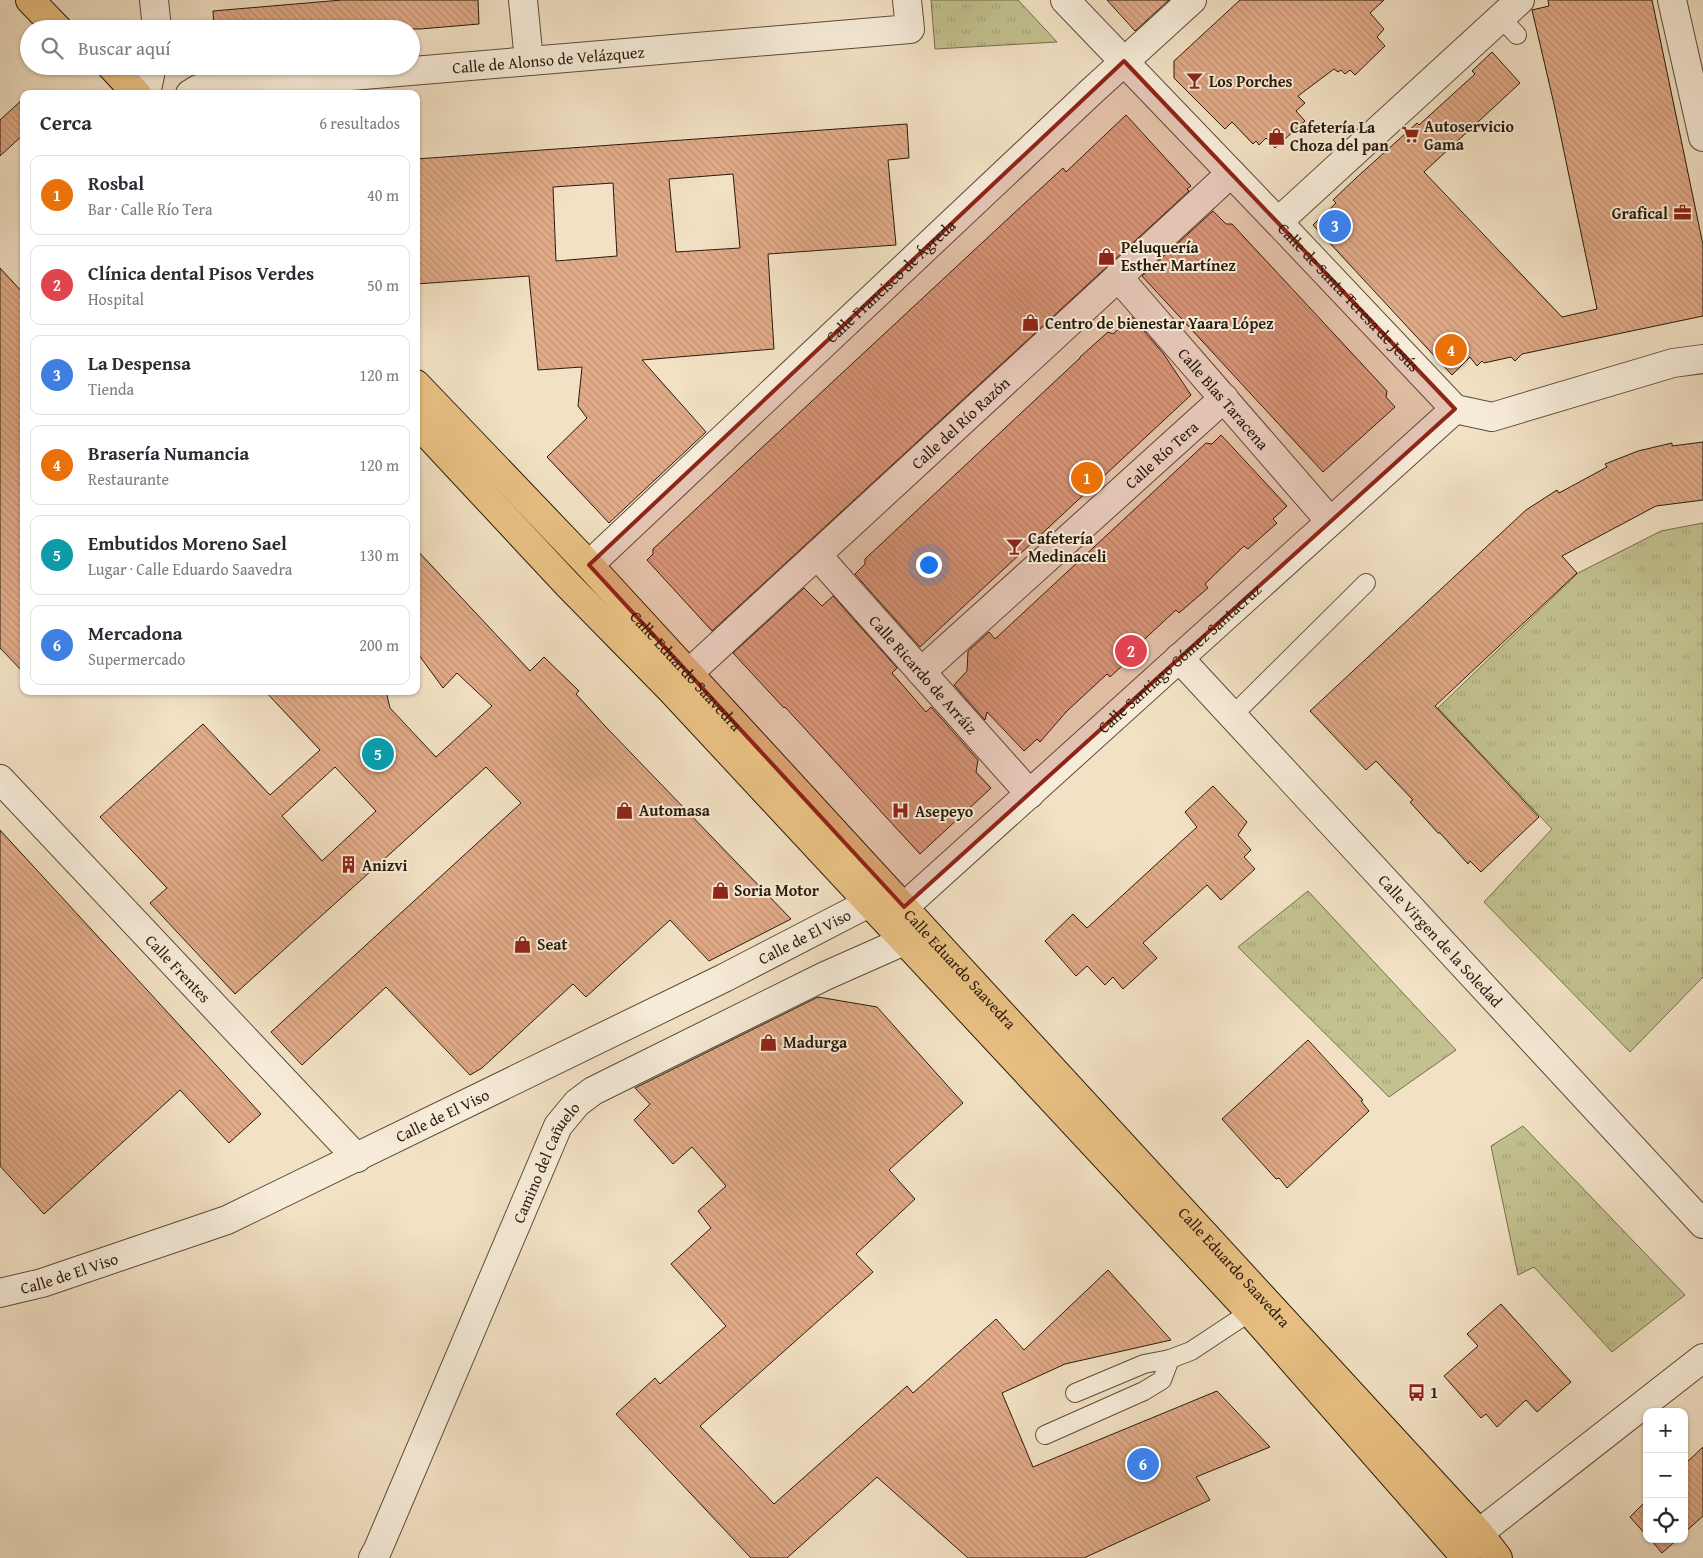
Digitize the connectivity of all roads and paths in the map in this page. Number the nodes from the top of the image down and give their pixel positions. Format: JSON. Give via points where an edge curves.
{"nodes":[{"id":1,"x":30,"y":0,"type":"edge"},
{"id":2,"x":50,"y":0,"type":"edge"},
{"id":3,"x":154,"y":0,"type":"edge"},
{"id":4,"x":523,"y":0,"type":"edge"},
{"id":5,"x":908,"y":0,"type":"edge"},
{"id":6,"x":1065,"y":0,"type":"edge"},
{"id":7,"x":1192,"y":0,"type":"edge"},
{"id":8,"x":1672,"y":0,"type":"edge"},
{"id":9,"x":1512,"y":18,"type":"edge"},
{"id":10,"x":49,"y":20,"type":"edge"},
{"id":11,"x":68,"y":20,"type":"edge"},
{"id":12,"x":155,"y":20,"type":"edge"},
{"id":13,"x":529,"y":61,"type":"junction"},
{"id":14,"x":1124,"y":62,"type":"junction"},
{"id":15,"x":420,"y":70,"type":"edge"},
{"id":16,"x":98,"y":75,"type":"edge"},
{"id":17,"x":119,"y":75,"type":"edge"},
{"id":18,"x":150,"y":75,"type":"edge"},
{"id":19,"x":364,"y":75,"type":"edge"},
{"id":20,"x":111,"y":90,"type":"edge"},
{"id":21,"x":133,"y":90,"type":"edge"},
{"id":22,"x":147,"y":90,"type":"edge"},
{"id":23,"x":196,"y":90,"type":"edge"},
{"id":24,"x":1703,"y":136,"type":"edge"},
{"id":25,"x":1231,"y":172,"type":"junction"},
{"id":26,"x":1278,"y":222,"type":"junction"},
{"id":27,"x":1118,"y":277,"type":"junction"},
{"id":28,"x":1703,"y":359,"type":"edge"},
{"id":29,"x":420,"y":388,"type":"edge"},
{"id":30,"x":1224,"y":398,"type":"junction"},
{"id":31,"x":1455,"y":409,"type":"junction"},
{"id":32,"x":420,"y":426,"type":"edge"},
{"id":33,"x":1330,"y":521,"type":"junction"},
{"id":34,"x":817,"y":555,"type":"junction"},
{"id":35,"x":590,"y":565,"type":"junction"},
{"id":36,"x":1366,"y":583,"type":"dead end"},
{"id":37,"x":1178,"y":658,"type":"junction"},
{"id":38,"x":921,"y":672,"type":"junction"},
{"id":39,"x":689,"y":673,"type":"junction"},
{"id":40,"x":1232,"y":716,"type":"junction"},
{"id":41,"x":0,"y":779,"type":"edge"},
{"id":42,"x":1030,"y":794,"type":"junction"},
{"id":43,"x":869,"y":903,"type":"junction"},
{"id":44,"x":904,"y":907,"type":"junction"},
{"id":45,"x":904,"y":941,"type":"junction"},
{"id":46,"x":356,"y":1158,"type":"junction"},
{"id":47,"x":1703,"y":1224,"type":"edge"},
{"id":48,"x":0,"y":1293,"type":"edge"},
{"id":49,"x":1250,"y":1312,"type":"junction"},
{"id":50,"x":1703,"y":1358,"type":"edge"},
{"id":51,"x":1170,"y":1359,"type":"junction"},
{"id":52,"x":1074,"y":1393,"type":"dead end"},
{"id":53,"x":1045,"y":1435,"type":"dead end"},
{"id":54,"x":1479,"y":1533,"type":"junction"},
{"id":55,"x":373,"y":1558,"type":"edge"},
{"id":56,"x":1466,"y":1558,"type":"edge"},
{"id":57,"x":1498,"y":1558,"type":"edge"}],
"edges":[{"from":1,"to":10,"type":"main road"},
{"from":2,"to":11,"type":"main road"},
{"from":3,"to":12,"type":"street"},
{"from":4,"to":13,"type":"street"},
{"from":5,"to":13,"type":"street","name":"Calle de Alonso de Velázquez","via":[[910,29]]},
{"from":6,"to":14,"type":"street","name":"Calle de Santa Teresa de Jesús"},
{"from":7,"to":14,"type":"street","name":"Calle Francisco de Ágreda"},
{"from":8,"to":24,"type":"street"},
{"from":9,"to":26,"type":"street"},
{"from":13,"to":15,"type":"street","name":"Calle de Alonso de Velázquez"},
{"from":14,"to":25,"type":"street","name":"Calle de Santa Teresa de Jesús"},
{"from":14,"to":35,"type":"street","name":"Calle Francisco de Ágreda"},
{"from":16,"to":20,"type":"main road"},
{"from":17,"to":21,"type":"main road"},
{"from":18,"to":22,"type":"street"},
{"from":19,"to":23,"type":"street","name":"Calle de Alonso de Velázquez"},
{"from":25,"to":26,"type":"street","name":"Calle de Santa Teresa de Jesús"},
{"from":25,"to":27,"type":"street","name":"Calle del Río Razón"},
{"from":26,"to":31,"type":"street","name":"Calle de Santa Teresa de Jesús"},
{"from":27,"to":30,"type":"street","name":"Calle Blas Taracena"},
{"from":27,"to":34,"type":"street","name":"Calle del Río Razón"},
{"from":28,"to":31,"type":"street","via":[[1674,363],[1492,417]]},
{"from":29,"to":35,"type":"main road","name":"Calle Eduardo Saavedra"},
{"from":30,"to":33,"type":"street","name":"Calle Blas Taracena"},
{"from":30,"to":38,"type":"street","name":"Calle Río Tera"},
{"from":31,"to":33,"type":"street","name":"Calle Santiago Gómez Santacruz"},
{"from":32,"to":43,"type":"main road","name":"Calle Eduardo Saavedra"},
{"from":33,"to":37,"type":"street","name":"Calle Santiago Gómez Santacruz"},
{"from":34,"to":38,"type":"street","name":"Calle Ricardo de Arráiz"},
{"from":34,"to":39,"type":"street","name":"Calle del Río Razón"},
{"from":35,"to":39,"type":"main road","name":"Calle Eduardo Saavedra"},
{"from":36,"to":40,"type":"lane"},
{"from":37,"to":40,"type":"street","name":"Calle Virgen de la Soledad"},
{"from":37,"to":42,"type":"street","name":"Calle Santiago Gómez Santacruz"},
{"from":38,"to":42,"type":"street","name":"Calle Ricardo de Arráiz"},
{"from":39,"to":44,"type":"main road","name":"Calle Eduardo Saavedra"},
{"from":40,"to":47,"type":"street","name":"Calle Virgen de la Soledad"},
{"from":41,"to":46,"type":"street","name":"Calle Frentes"},
{"from":42,"to":44,"type":"street","name":"Calle Santiago Gómez Santacruz"},
{"from":43,"to":45,"type":"main road","name":"Calle Eduardo Saavedra"},
{"from":43,"to":46,"type":"street","name":"Calle de El Viso","via":[[724,978]]},
{"from":44,"to":54,"type":"main road","name":"Calle Eduardo Saavedra"},
{"from":45,"to":49,"type":"main road","name":"Calle Eduardo Saavedra"},
{"from":45,"to":55,"type":"street","name":"Camino del Cañuelo","via":[[825,976],[602,1086],[577,1103],[558,1126]]},
{"from":46,"to":48,"type":"street","name":"Calle de El Viso","via":[[227,1220],[42,1283]]},
{"from":49,"to":51,"type":"lane","via":[[1191,1351]]},
{"from":49,"to":56,"type":"main road","name":"Calle Eduardo Saavedra"},
{"from":50,"to":54,"type":"street"},
{"from":51,"to":52,"type":"lane","via":[[1144,1364]]},
{"from":51,"to":53,"type":"lane","via":[[1162,1380],[1144,1391]]},
{"from":54,"to":57,"type":"main road","name":"Calle Eduardo Saavedra"}]}
